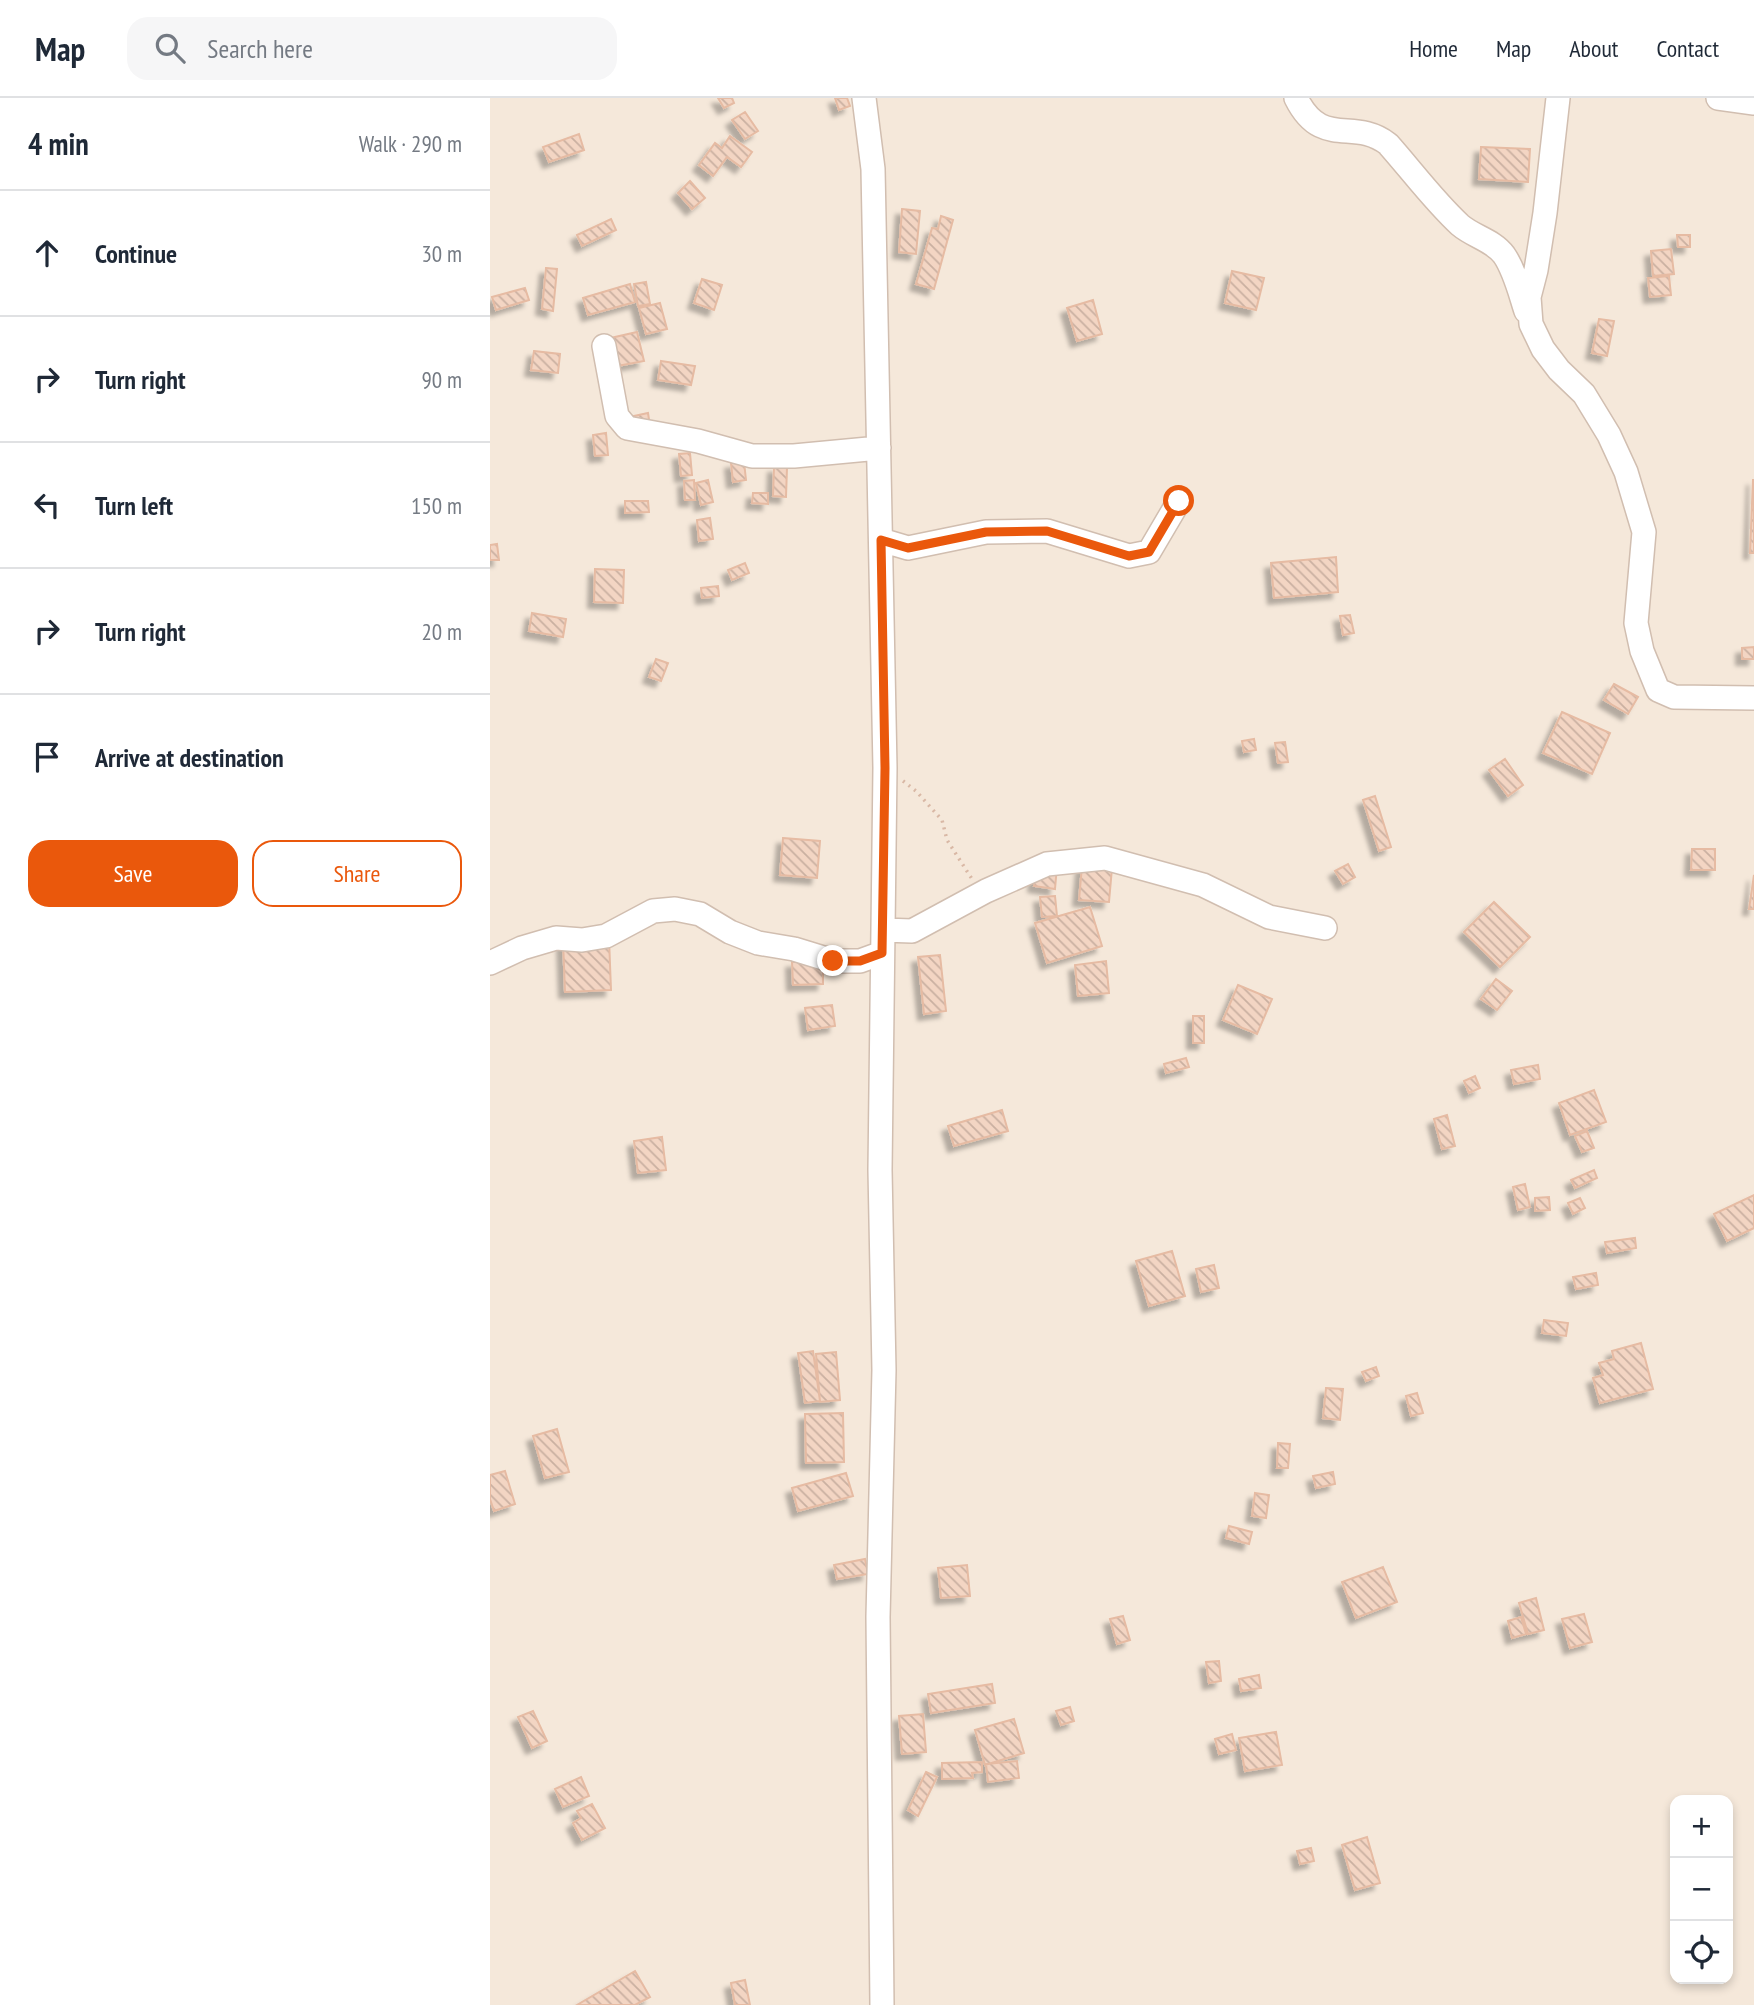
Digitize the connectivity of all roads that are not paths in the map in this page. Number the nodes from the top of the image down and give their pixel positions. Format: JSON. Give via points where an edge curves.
{"nodes":[{"id":1,"x":864,"y":98,"type":"edge"},
{"id":2,"x":1296,"y":98,"type":"edge"},
{"id":3,"x":1558,"y":98,"type":"edge"},
{"id":4,"x":1718,"y":98,"type":"edge"},
{"id":5,"x":1754,"y":103,"type":"edge"},
{"id":6,"x":1531,"y":324,"type":"junction"},
{"id":7,"x":604,"y":346,"type":"dead end"},
{"id":8,"x":879,"y":448,"type":"junction"},
{"id":9,"x":1179,"y":501,"type":"dead end"},
{"id":10,"x":881,"y":540,"type":"junction"},
{"id":11,"x":1754,"y":698,"type":"edge"},
{"id":12,"x":1325,"y":928,"type":"dead end"},
{"id":13,"x":883,"y":941,"type":"junction"},
{"id":14,"x":490,"y":963,"type":"edge"},
{"id":15,"x":882,"y":2005,"type":"edge"}],
"edges":[{"from":1,"to":8,"type":"street","via":[[873,169]]},
{"from":2,"to":6,"type":"street","via":[[1323,129],[1380,137],[1452,218],[1495,245],[1509,264]]},
{"from":3,"to":6,"type":"street","via":[[1529,297]]},
{"from":4,"to":5,"type":"street"},
{"from":6,"to":11,"type":"street","via":[[1543,349],[1584,394],[1626,472],[1644,532],[1636,624],[1658,690],[1674,697]]},
{"from":7,"to":8,"type":"street","via":[[617,416],[627,428],[752,456]]},
{"from":8,"to":10,"type":"street"},
{"from":9,"to":10,"type":"street","via":[[1149,552],[1129,556],[1047,531],[986,532],[908,548]]},
{"from":10,"to":13,"type":"street"},
{"from":12,"to":13,"type":"street","via":[[1269,917],[1202,885],[1105,858],[1047,864],[912,932]]},
{"from":13,"to":14,"type":"street","via":[[860,961],[833,961],[758,943],[700,914],[675,909],[653,911],[606,936],[556,938]]},
{"from":13,"to":15,"type":"street","via":[[880,1170],[884,1370],[878,1617]]}]}
